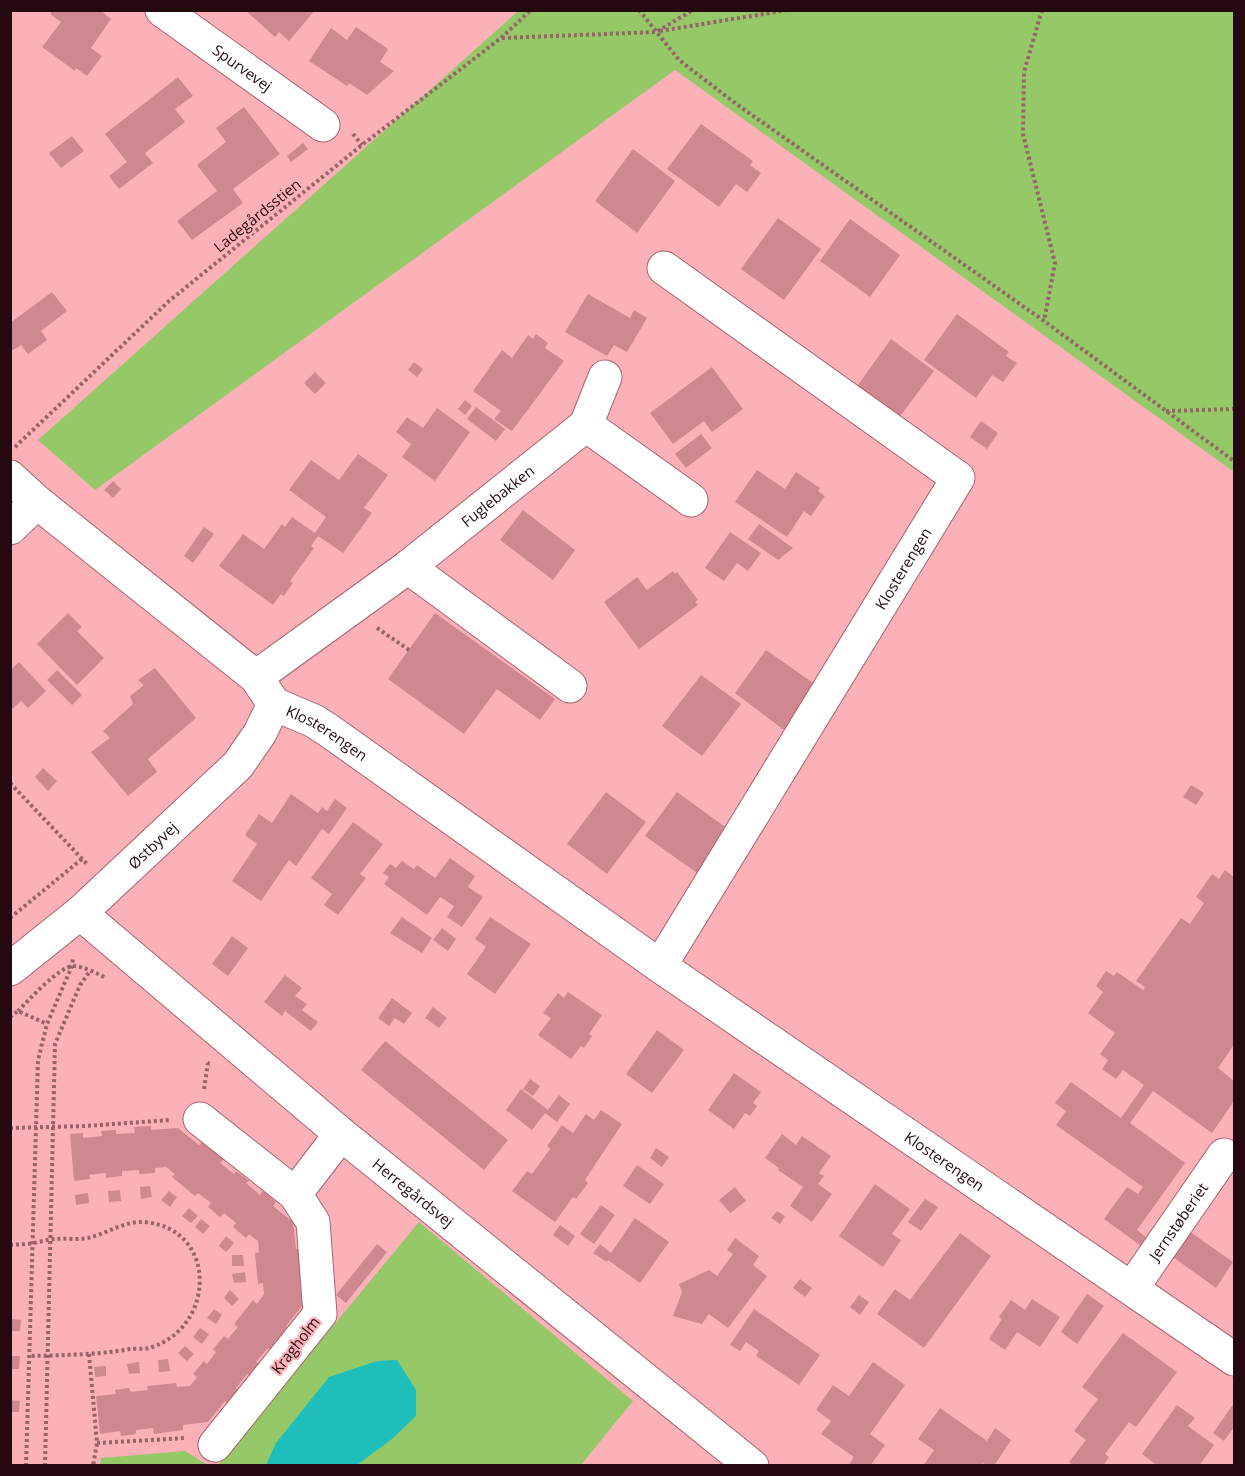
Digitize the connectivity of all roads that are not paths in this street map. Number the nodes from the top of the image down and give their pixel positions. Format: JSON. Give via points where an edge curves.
{"nodes":[{"id":1,"x":162,"y":10,"type":"edge"},
{"id":2,"x":323,"y":125,"type":"dead end"},
{"id":3,"x":664,"y":268,"type":"dead end"},
{"id":4,"x":605,"y":377,"type":"dead end"},
{"id":5,"x":586,"y":425,"type":"junction"},
{"id":6,"x":10,"y":477,"type":"edge"},
{"id":7,"x":691,"y":500,"type":"dead end"},
{"id":8,"x":37,"y":502,"type":"junction"},
{"id":9,"x":10,"y":528,"type":"edge"},
{"id":10,"x":408,"y":567,"type":"junction"},
{"id":11,"x":256,"y":677,"type":"junction"},
{"id":12,"x":570,"y":686,"type":"dead end"},
{"id":13,"x":274,"y":704,"type":"junction"},
{"id":14,"x":80,"y":913,"type":"junction"},
{"id":15,"x":660,"y":966,"type":"junction"},
{"id":16,"x":10,"y":969,"type":"edge"},
{"id":17,"x":200,"y":1119,"type":"road end"},
{"id":18,"x":341,"y":1134,"type":"junction"},
{"id":19,"x":1224,"y":1155,"type":"dead end"},
{"id":20,"x":295,"y":1194,"type":"junction"},
{"id":21,"x":1132,"y":1288,"type":"junction"},
{"id":22,"x":1233,"y":1355,"type":"edge"},
{"id":23,"x":219,"y":1440,"type":"road end"},
{"id":24,"x":752,"y":1466,"type":"edge"}],
"edges":[{"from":1,"to":2,"type":"street","name":"Spurvevej"},
{"from":3,"to":15,"type":"street","name":"Klosterengen","via":[[958,478]]},
{"from":4,"to":5,"type":"street","name":"Fuglebakken"},
{"from":5,"to":7,"type":"street"},
{"from":5,"to":10,"type":"street","name":"Fuglebakken"},
{"from":6,"to":8,"type":"street","name":"Klosterengen"},
{"from":8,"to":9,"type":"street"},
{"from":8,"to":11,"type":"street","name":"Klosterengen"},
{"from":10,"to":11,"type":"street","name":"Fuglebakken"},
{"from":10,"to":12,"type":"street"},
{"from":11,"to":13,"type":"street","name":"Klosterengen"},
{"from":13,"to":14,"type":"street","name":"Østbyvej","via":[[243,759]]},
{"from":13,"to":15,"type":"street","name":"Klosterengen","via":[[328,730]]},
{"from":14,"to":16,"type":"street","name":"Østbyvej"},
{"from":14,"to":18,"type":"street","name":"Herregårdsvej"},
{"from":15,"to":21,"type":"street","name":"Klosterengen"},
{"from":17,"to":20,"type":"street","name":"Kragholm"},
{"from":18,"to":20,"type":"street"},
{"from":18,"to":24,"type":"street","name":"Herregårdsvej"},
{"from":19,"to":21,"type":"street","name":"Jernstøberiet"},
{"from":20,"to":23,"type":"street","name":"Kragholm","via":[[313,1222],[321,1314]]},
{"from":21,"to":22,"type":"street","name":"Klosterengen"}]}
